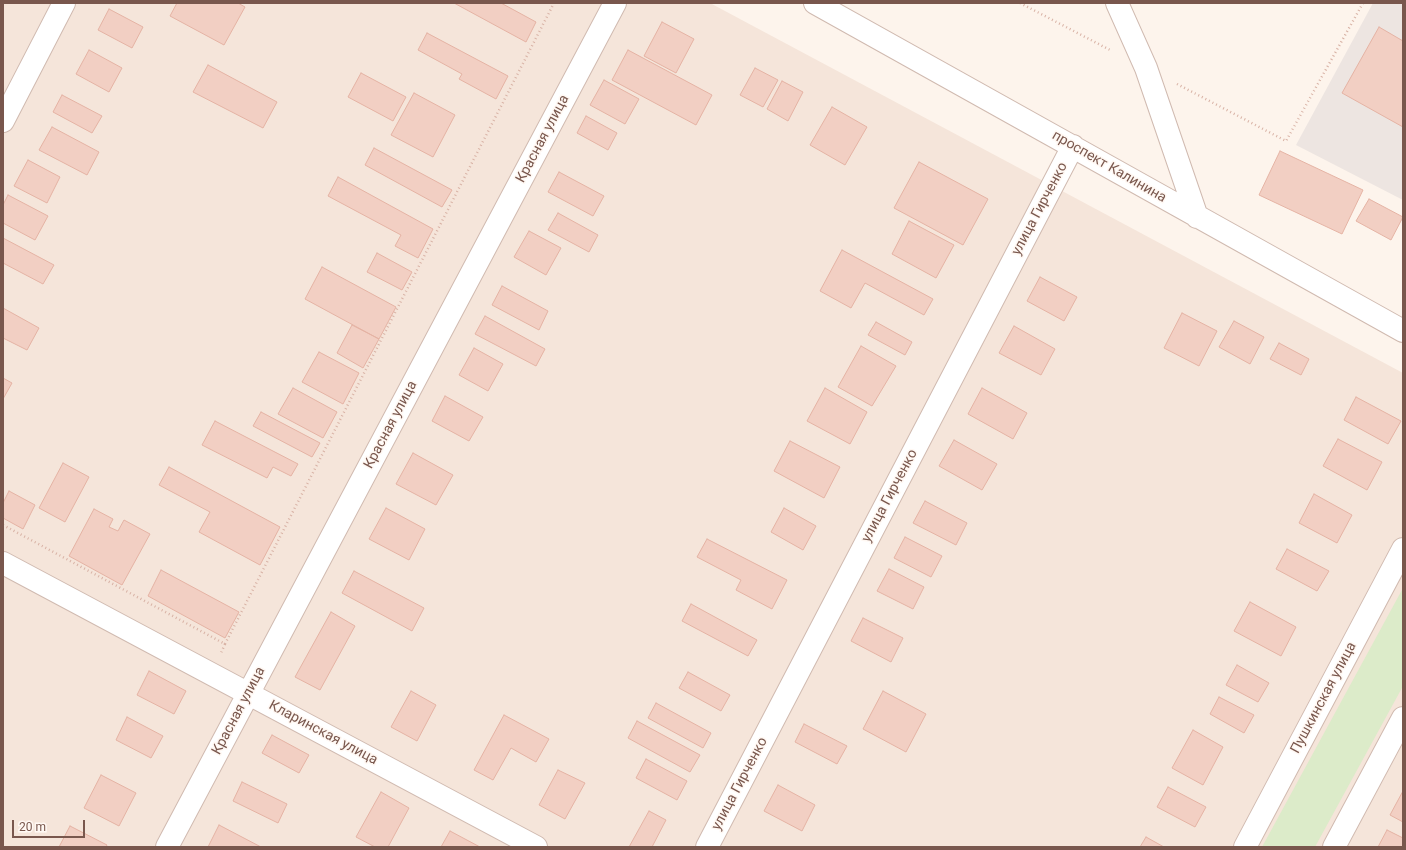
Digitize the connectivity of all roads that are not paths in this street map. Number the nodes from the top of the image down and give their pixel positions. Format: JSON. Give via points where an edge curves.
{"nodes":[{"id":1,"x":64,"y":3,"type":"edge"},
{"id":2,"x":615,"y":3,"type":"edge"},
{"id":3,"x":1117,"y":3,"type":"edge"},
{"id":4,"x":828,"y":5,"type":"edge"},
{"id":5,"x":3,"y":121,"type":"edge"},
{"id":6,"x":1073,"y":146,"type":"junction"},
{"id":7,"x":1197,"y":217,"type":"junction"},
{"id":8,"x":1403,"y":331,"type":"edge"},
{"id":9,"x":1403,"y":549,"type":"edge"},
{"id":10,"x":3,"y":563,"type":"edge"},
{"id":11,"x":248,"y":693,"type":"junction"},
{"id":12,"x":1403,"y":718,"type":"edge"},
{"id":13,"x":167,"y":847,"type":"edge"},
{"id":14,"x":536,"y":847,"type":"edge"},
{"id":15,"x":707,"y":847,"type":"edge"},
{"id":16,"x":1245,"y":847,"type":"edge"},
{"id":17,"x":1334,"y":847,"type":"edge"}],
"edges":[{"from":1,"to":5,"type":"street"},
{"from":2,"to":11,"type":"street","name":"Красная улица"},
{"from":3,"to":7,"type":"street","via":[[1146,68]]},
{"from":4,"to":6,"type":"street","name":"проспект Калинина"},
{"from":6,"to":7,"type":"street","name":"проспект Калинина"},
{"from":6,"to":15,"type":"street","name":"улица Гирченко"},
{"from":7,"to":8,"type":"street","name":"проспект Калинина"},
{"from":9,"to":16,"type":"street","name":"Пушкинская улица"},
{"from":10,"to":11,"type":"street","name":"Кларинская улица"},
{"from":11,"to":13,"type":"street","name":"Красная улица"},
{"from":11,"to":14,"type":"street","name":"Кларинская улица"},
{"from":12,"to":17,"type":"street"}]}
